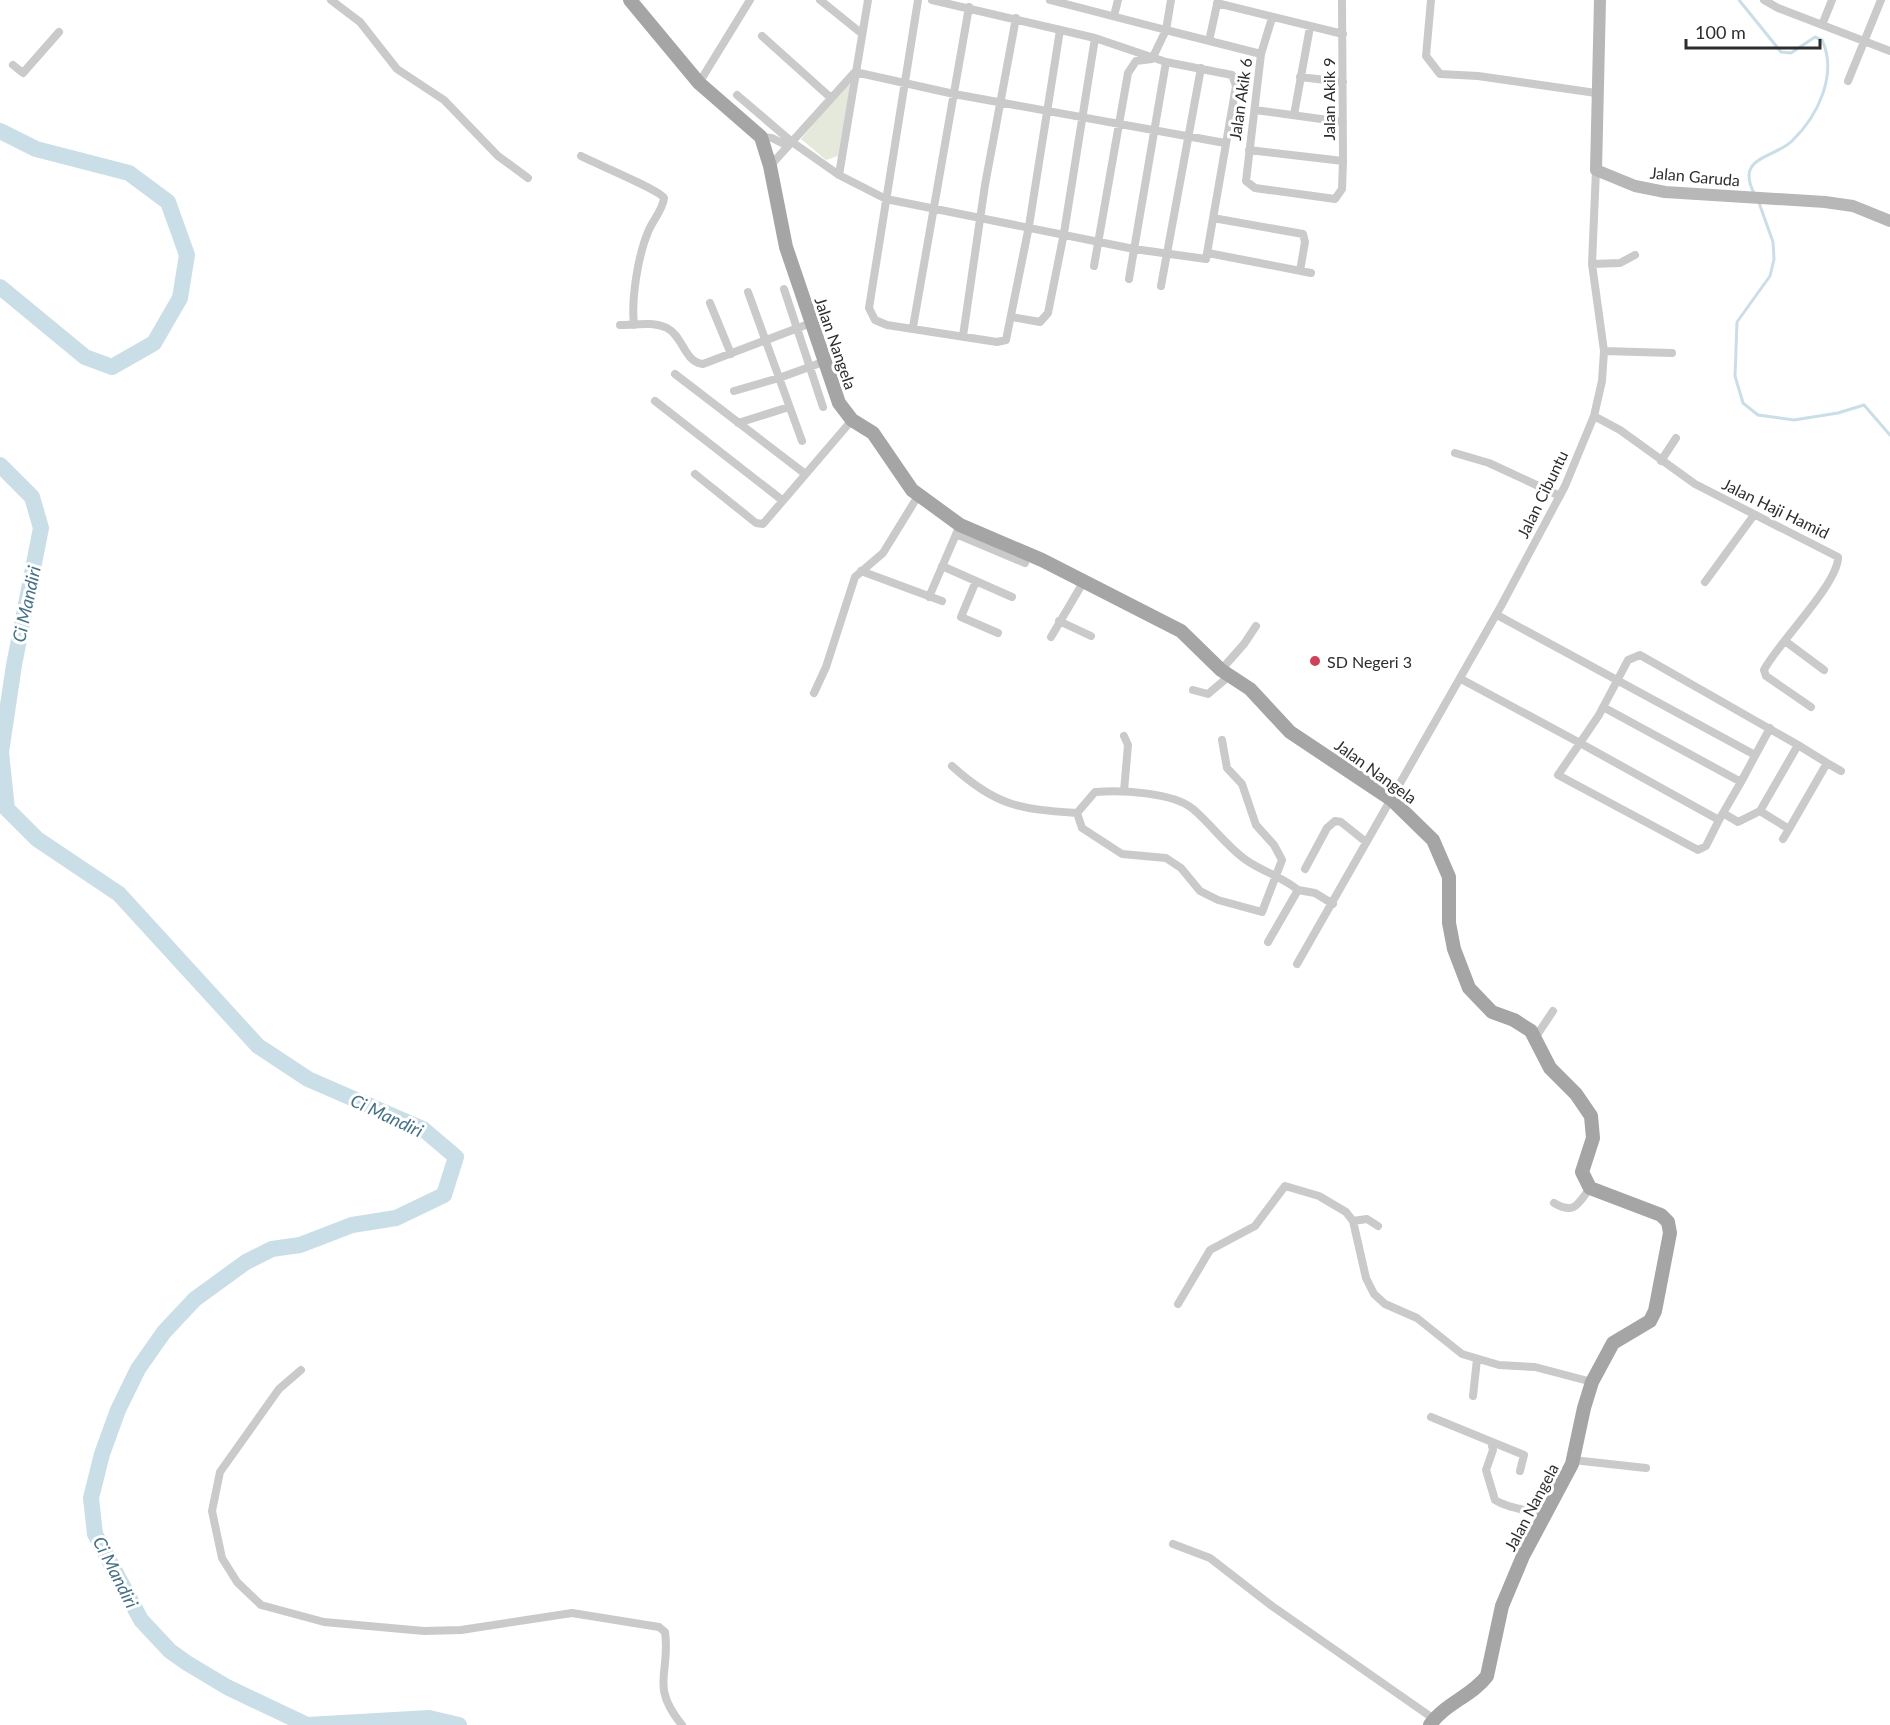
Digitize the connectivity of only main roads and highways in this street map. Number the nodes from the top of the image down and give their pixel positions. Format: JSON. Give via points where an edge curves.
{"nodes":[{"id":1,"x":630,"y":0,"type":"edge"},
{"id":2,"x":1432,"y":1722,"type":"edge"}],
"edges":[{"from":1,"to":2,"type":"main road","name":"Jalan Nangela","via":[[699,83],[761,138],[786,247],[811,324],[817,364],[852,420],[873,433],[918,496],[958,530],[1084,581],[1181,631],[1225,673],[1250,689],[1290,732],[1392,800],[1433,840],[1449,877],[1449,923],[1469,988],[1492,1012],[1524,1026],[1535,1038],[1550,1068],[1591,1116],[1593,1138],[1582,1172],[1590,1188],[1664,1216],[1670,1228],[1653,1317],[1635,1332],[1613,1342],[1592,1382],[1573,1460],[1502,1606],[1486,1676]]}]}
